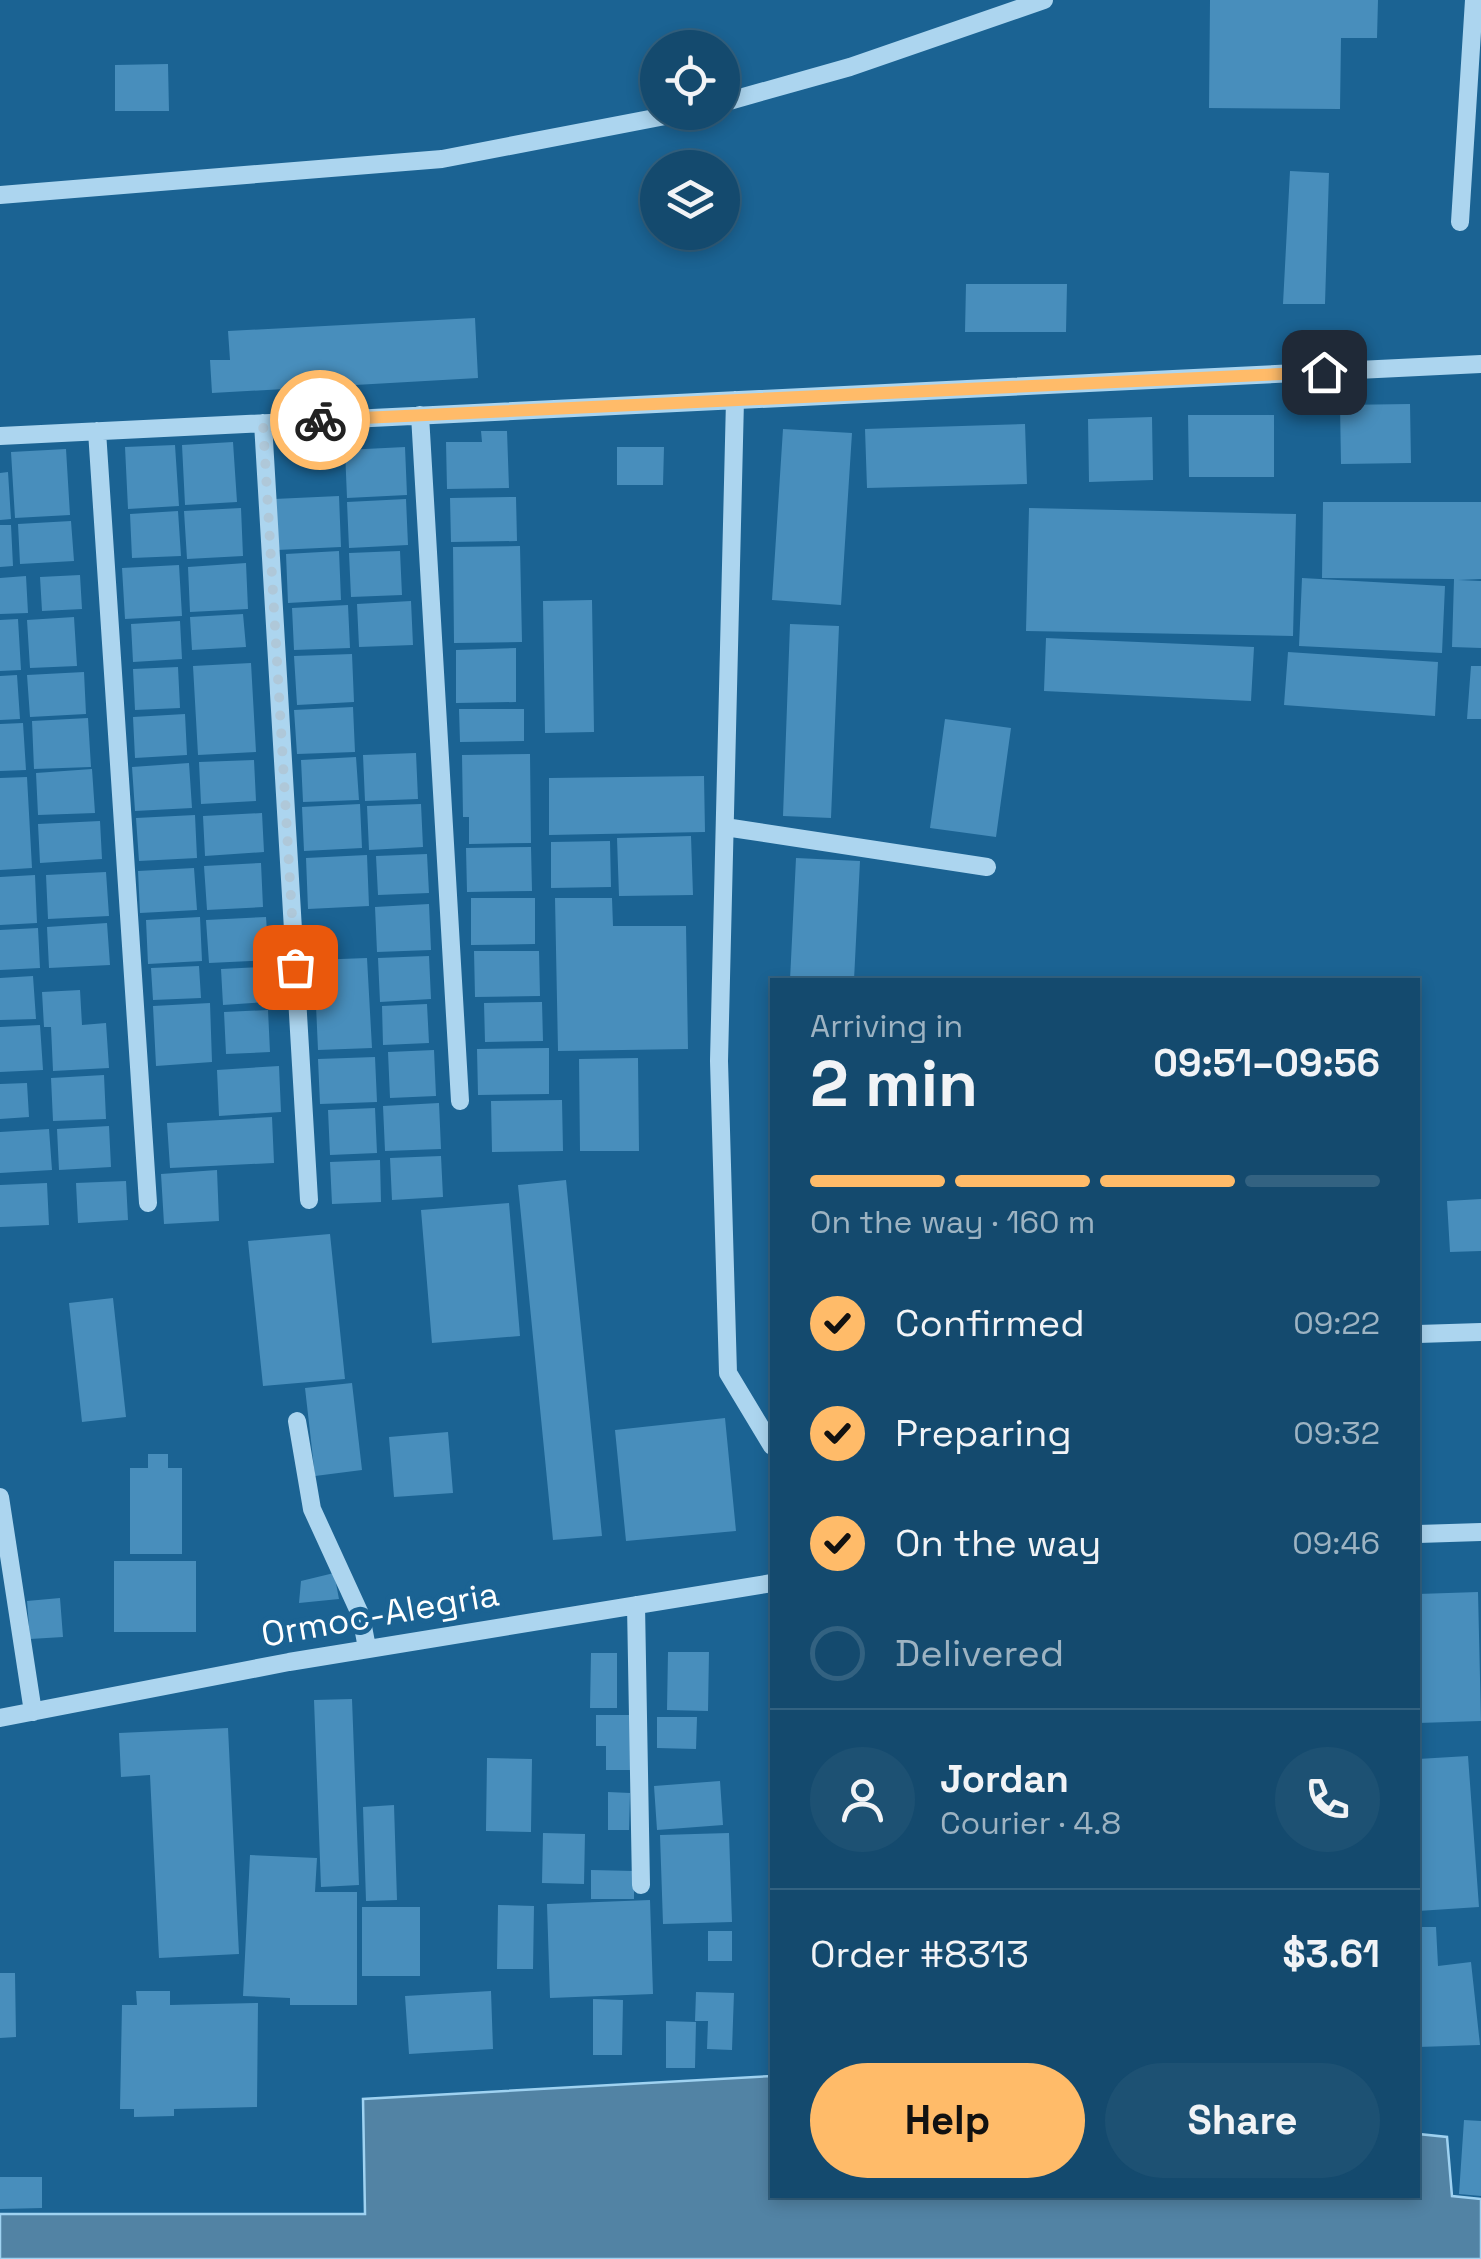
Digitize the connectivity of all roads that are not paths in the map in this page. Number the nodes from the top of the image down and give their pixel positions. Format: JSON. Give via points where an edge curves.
{"nodes":[{"id":1,"x":1044,"y":0,"type":"edge"},
{"id":2,"x":1474,"y":0,"type":"edge"},
{"id":3,"x":740,"y":98,"type":"edge"},
{"id":4,"x":640,"y":121,"type":"edge"},
{"id":5,"x":0,"y":196,"type":"edge"},
{"id":6,"x":1460,"y":222,"type":"dead end"},
{"id":7,"x":1481,"y":364,"type":"edge"},
{"id":8,"x":735,"y":400,"type":"junction"},
{"id":9,"x":420,"y":415,"type":"junction"},
{"id":10,"x":263,"y":423,"type":"junction"},
{"id":11,"x":97,"y":431,"type":"junction"},
{"id":12,"x":0,"y":436,"type":"edge"},
{"id":13,"x":725,"y":826,"type":"junction"},
{"id":14,"x":987,"y":867,"type":"dead end"},
{"id":15,"x":460,"y":1101,"type":"dead end"},
{"id":16,"x":309,"y":1200,"type":"dead end"},
{"id":17,"x":148,"y":1203,"type":"dead end"},
{"id":18,"x":1481,"y":1332,"type":"edge"},
{"id":19,"x":1420,"y":1334,"type":"edge"},
{"id":20,"x":296,"y":1421,"type":"dead end"},
{"id":21,"x":770,"y":1443,"type":"edge"},
{"id":22,"x":0,"y":1497,"type":"edge"},
{"id":23,"x":1481,"y":1532,"type":"edge"},
{"id":24,"x":1420,"y":1534,"type":"edge"},
{"id":25,"x":770,"y":1583,"type":"edge"},
{"id":26,"x":636,"y":1605,"type":"junction"},
{"id":27,"x":368,"y":1648,"type":"junction"},
{"id":28,"x":33,"y":1712,"type":"junction"},
{"id":29,"x":0,"y":1718,"type":"edge"},
{"id":30,"x":641,"y":1886,"type":"dead end"}],
"edges":[{"from":1,"to":3,"type":"street","via":[[850,68]]},
{"from":2,"to":6,"type":"street"},
{"from":4,"to":5,"type":"street","via":[[442,160]]},
{"from":7,"to":8,"type":"street"},
{"from":8,"to":9,"type":"street"},
{"from":8,"to":13,"type":"street"},
{"from":9,"to":10,"type":"street"},
{"from":9,"to":15,"type":"street"},
{"from":10,"to":11,"type":"street"},
{"from":10,"to":16,"type":"street"},
{"from":11,"to":12,"type":"street"},
{"from":11,"to":17,"type":"street"},
{"from":13,"to":14,"type":"street"},
{"from":13,"to":21,"type":"street","via":[[719,1061],[728,1373]]},
{"from":18,"to":19,"type":"street"},
{"from":20,"to":27,"type":"street","via":[[312,1509]]},
{"from":22,"to":28,"type":"street"},
{"from":23,"to":24,"type":"street"},
{"from":25,"to":26,"type":"street","name":"Ormoc-Alegria"},
{"from":26,"to":27,"type":"street","name":"Ormoc-Alegria"},
{"from":26,"to":30,"type":"street"},
{"from":27,"to":28,"type":"street","name":"Ormoc-Alegria"},
{"from":28,"to":29,"type":"street","name":"Ormoc-Alegria"}]}
